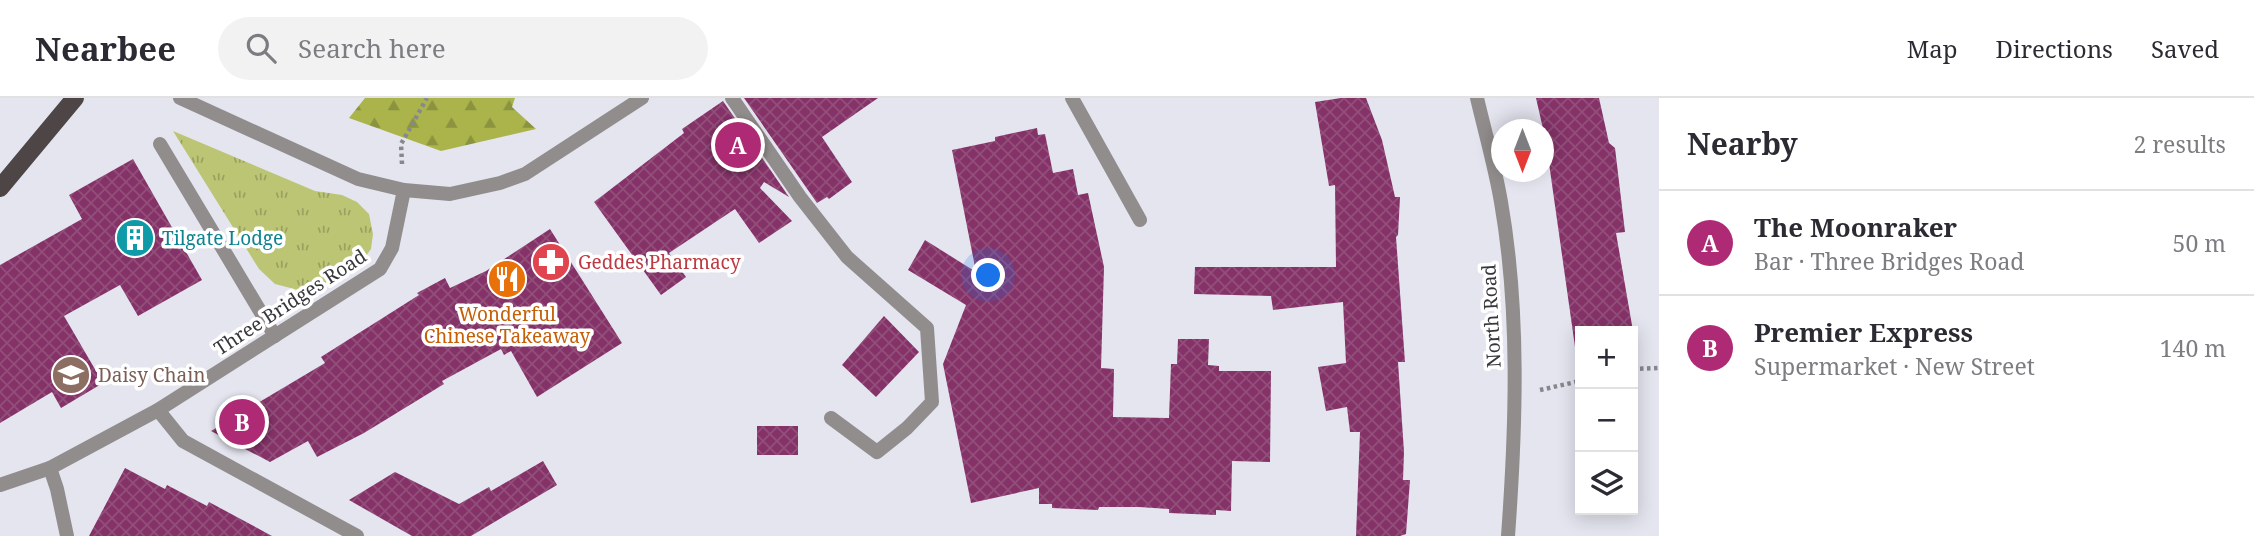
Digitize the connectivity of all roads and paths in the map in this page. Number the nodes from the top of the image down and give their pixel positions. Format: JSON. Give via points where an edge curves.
{"nodes":[{"id":1,"x":75,"y":98,"type":"edge"},
{"id":2,"x":180,"y":98,"type":"edge"},
{"id":3,"x":427,"y":98,"type":"edge"},
{"id":4,"x":642,"y":98,"type":"edge"},
{"id":5,"x":732,"y":98,"type":"edge"},
{"id":6,"x":1072,"y":98,"type":"edge"},
{"id":7,"x":1477,"y":98,"type":"edge"},
{"id":8,"x":160,"y":144,"type":"dead end"},
{"id":9,"x":0,"y":188,"type":"edge"},
{"id":10,"x":404,"y":190,"type":"junction"},
{"id":11,"x":1140,"y":220,"type":"dead end"},
{"id":12,"x":275,"y":336,"type":"junction"},
{"id":13,"x":1659,"y":368,"type":"edge"},
{"id":14,"x":1638,"y":369,"type":"edge"},
{"id":15,"x":1575,"y":382,"type":"edge"},
{"id":16,"x":1513,"y":396,"type":"junction"},
{"id":17,"x":159,"y":410,"type":"junction"},
{"id":18,"x":831,"y":418,"type":"dead end"},
{"id":19,"x":50,"y":468,"type":"junction"},
{"id":20,"x":0,"y":485,"type":"edge"},
{"id":21,"x":67,"y":536,"type":"edge"},
{"id":22,"x":357,"y":536,"type":"edge"},
{"id":23,"x":1508,"y":536,"type":"edge"}],
"edges":[{"from":1,"to":9,"type":"main road"},
{"from":2,"to":10,"type":"street","via":[[358,178]]},
{"from":3,"to":10,"type":"path","via":[[401,144]]},
{"from":4,"to":10,"type":"street","via":[[525,174],[450,194]]},
{"from":5,"to":18,"type":"street","via":[[847,257],[927,328],[932,402],[907,428],[877,452]]},
{"from":6,"to":11,"type":"street"},
{"from":7,"to":16,"type":"street","name":"North Road","via":[[1501,201],[1511,284]]},
{"from":8,"to":12,"type":"street"},
{"from":10,"to":12,"type":"street","name":"Three Bridges Road","via":[[392,248],[380,269]]},
{"from":12,"to":17,"type":"street","name":"Three Bridges Road"},
{"from":13,"to":14,"type":"path"},
{"from":15,"to":16,"type":"path"},
{"from":16,"to":23,"type":"street","name":"North Road"},
{"from":17,"to":19,"type":"street","name":"Three Bridges Road"},
{"from":17,"to":22,"type":"street","via":[[183,441]]},
{"from":19,"to":20,"type":"street","name":"Three Bridges Road"},
{"from":19,"to":21,"type":"street"}]}
